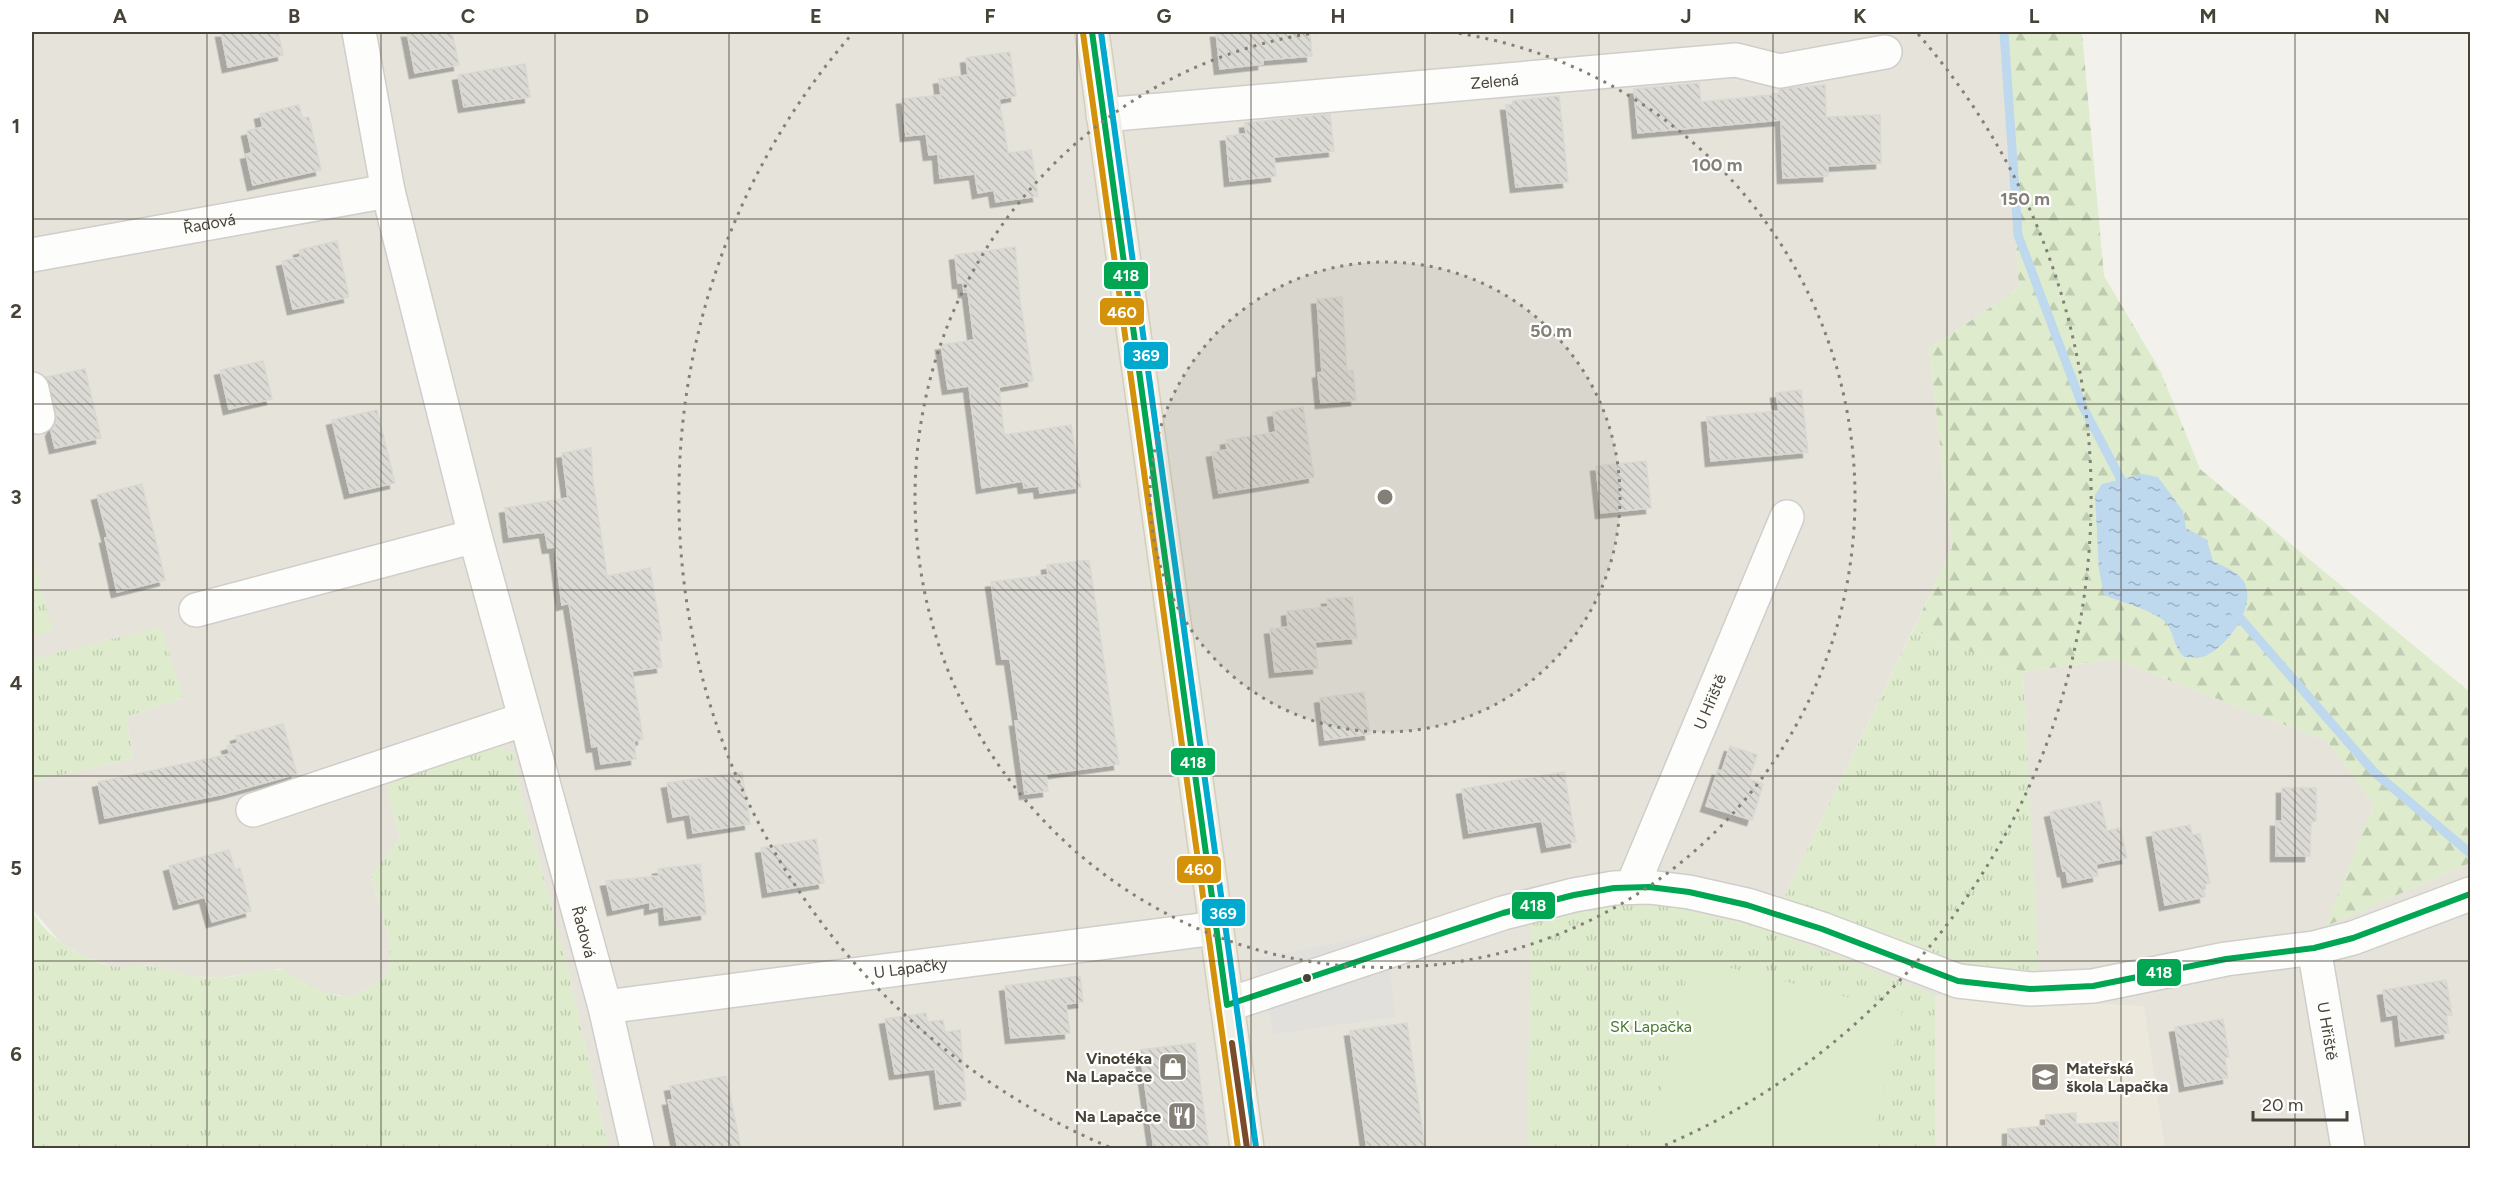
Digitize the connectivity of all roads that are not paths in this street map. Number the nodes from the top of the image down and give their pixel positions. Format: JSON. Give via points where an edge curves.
{"nodes":[{"id":1,"x":359,"y":32,"type":"edge"},
{"id":2,"x":1092,"y":32,"type":"edge"},
{"id":3,"x":1885,"y":52,"type":"dead end"},
{"id":4,"x":1103,"y":115,"type":"junction"},
{"id":5,"x":388,"y":191,"type":"junction"},
{"id":6,"x":32,"y":255,"type":"edge"},
{"id":7,"x":1787,"y":517,"type":"dead end"},
{"id":8,"x":475,"y":536,"type":"junction"},
{"id":9,"x":196,"y":610,"type":"dead end"},
{"id":10,"x":525,"y":719,"type":"junction"},
{"id":11,"x":253,"y":810,"type":"dead end"},
{"id":12,"x":1632,"y":887,"type":"junction"},
{"id":13,"x":2470,"y":894,"type":"edge"},
{"id":14,"x":1216,"y":928,"type":"junction"},
{"id":15,"x":2314,"y":948,"type":"junction"},
{"id":16,"x":1227,"y":1005,"type":"junction"},
{"id":17,"x":605,"y":1007,"type":"junction"},
{"id":18,"x":637,"y":1149,"type":"edge"},
{"id":19,"x":1247,"y":1149,"type":"edge"},
{"id":20,"x":2348,"y":1149,"type":"edge"}],
"edges":[{"from":1,"to":5,"type":"street","name":"Řadová"},
{"from":2,"to":4,"type":"main road"},
{"from":3,"to":4,"type":"street","name":"Zelená","via":[[1780,71],[1736,60]]},
{"from":4,"to":14,"type":"main road"},
{"from":5,"to":6,"type":"street","name":"Řadová"},
{"from":5,"to":8,"type":"street","name":"Řadová"},
{"from":7,"to":12,"type":"street","name":"U Hřiště"},
{"from":8,"to":9,"type":"street"},
{"from":8,"to":10,"type":"street","name":"Řadová"},
{"from":10,"to":11,"type":"street"},
{"from":10,"to":17,"type":"street","name":"Řadová"},
{"from":12,"to":15,"type":"street","via":[[1689,892],[1747,905],[1958,981],[1998,987],[2093,986],[2226,959]]},
{"from":12,"to":16,"type":"street","via":[[1574,894],[1503,914]]},
{"from":13,"to":15,"type":"street","via":[[2354,938]]},
{"from":14,"to":16,"type":"main road"},
{"from":14,"to":17,"type":"street","name":"U Lapačky"},
{"from":15,"to":20,"type":"street","name":"U Hřiště"},
{"from":16,"to":19,"type":"main road"},
{"from":17,"to":18,"type":"street","name":"Řadová"}]}
